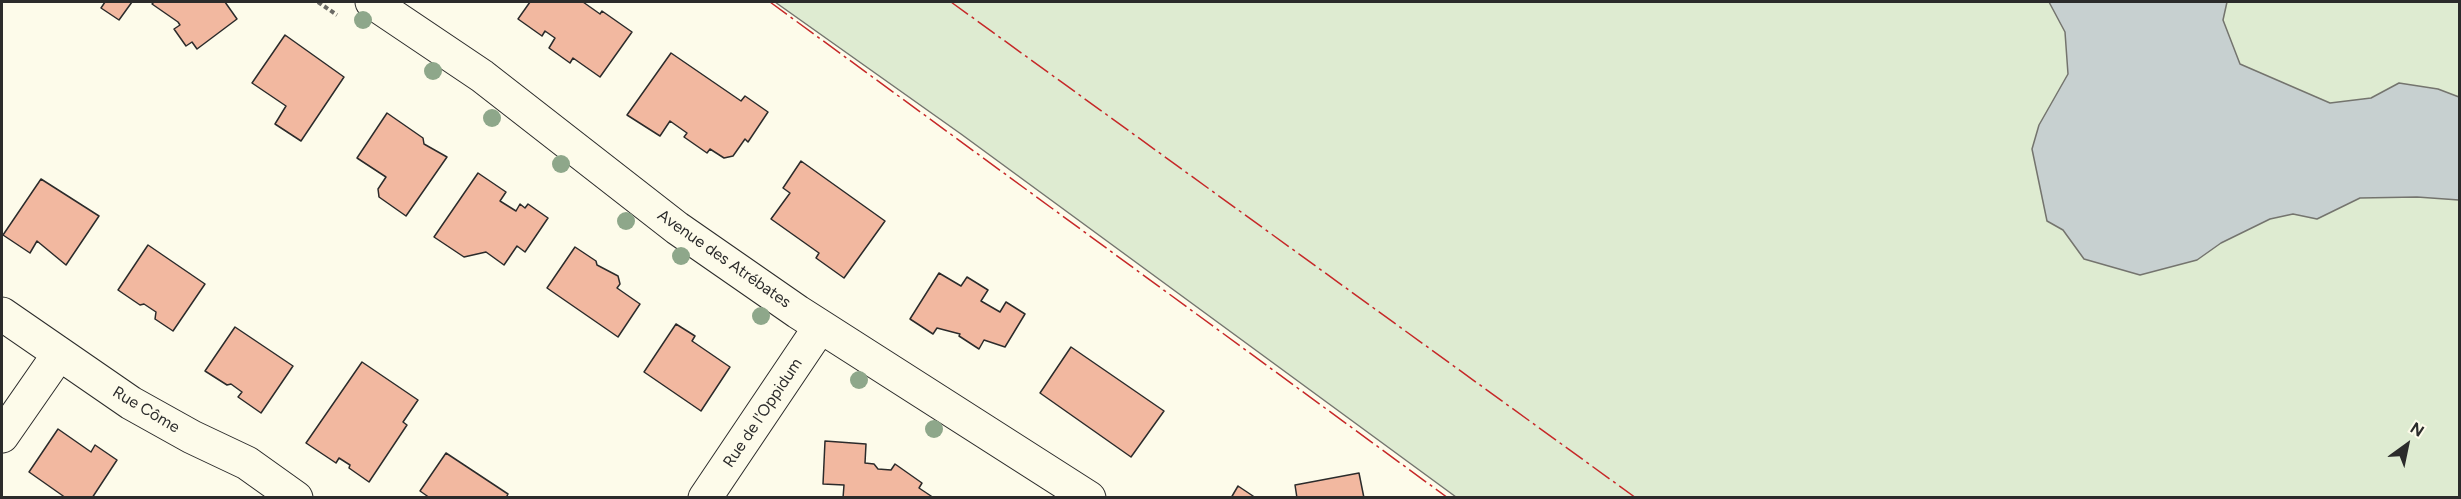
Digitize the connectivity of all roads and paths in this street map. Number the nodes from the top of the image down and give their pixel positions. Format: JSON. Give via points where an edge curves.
{"nodes":[{"id":1,"x":372,"y":2,"type":"edge"},
{"id":2,"x":2,"y":314,"type":"edge"},
{"id":3,"x":820,"y":327,"type":"junction"},
{"id":4,"x":59,"y":354,"type":"junction"},
{"id":5,"x":2,"y":436,"type":"edge"},
{"id":6,"x":296,"y":498,"type":"edge"},
{"id":7,"x":705,"y":498,"type":"edge"},
{"id":8,"x":1089,"y":498,"type":"edge"}],
"edges":[{"from":1,"to":3,"type":"street","name":"Avenue des Atrébates","via":[[482,76],[677,228]]},
{"from":2,"to":4,"type":"street","name":"Rue Côme"},
{"from":3,"to":7,"type":"street","name":"Rue de l'Oppidum"},
{"from":3,"to":8,"type":"street","name":"Avenue des Atrébates"},
{"from":4,"to":5,"type":"street"},
{"from":4,"to":6,"type":"street","name":"Rue Côme","via":[[131,403],[192,438],[247,463]]}]}
